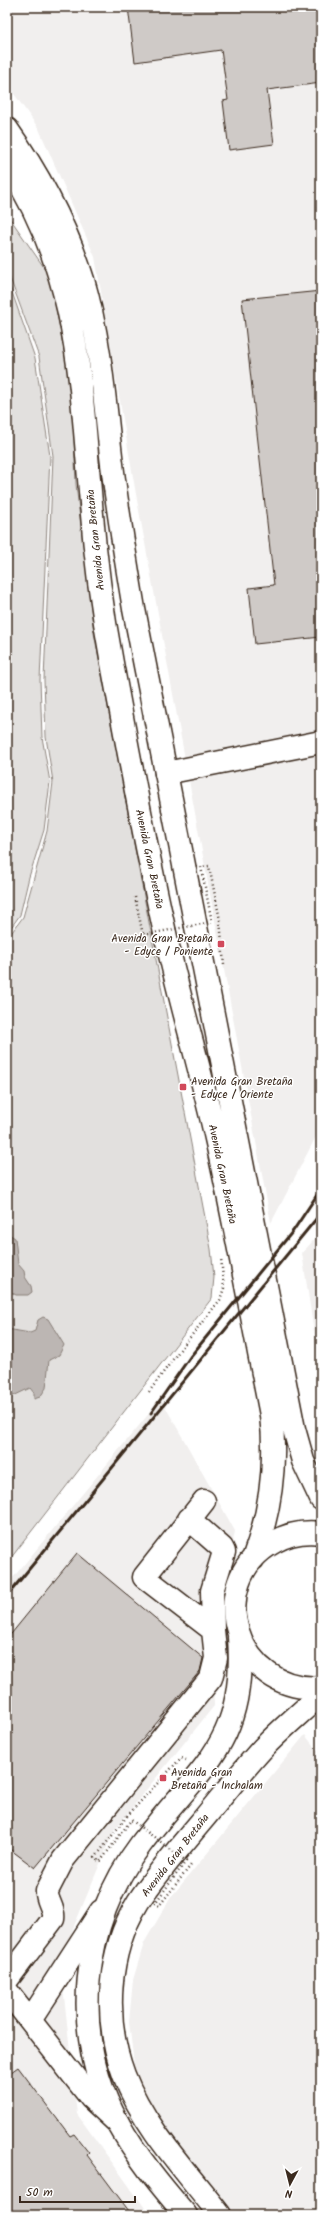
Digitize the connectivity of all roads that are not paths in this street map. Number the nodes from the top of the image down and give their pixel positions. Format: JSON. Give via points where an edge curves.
{"nodes":[{"id":1,"x":7,"y":129,"type":"edge"},
{"id":2,"x":7,"y":163,"type":"edge"},
{"id":3,"x":321,"y":742,"type":"edge"},
{"id":4,"x":166,"y":773,"type":"junction"},
{"id":5,"x":144,"y":832,"type":"junction"},
{"id":6,"x":321,"y":1498,"type":"edge"},
{"id":7,"x":204,"y":1501,"type":"dead end"},
{"id":8,"x":189,"y":1519,"type":"junction"},
{"id":9,"x":321,"y":1533,"type":"edge"},
{"id":10,"x":253,"y":1559,"type":"junction"},
{"id":11,"x":213,"y":1630,"type":"junction"},
{"id":12,"x":239,"y":1637,"type":"junction"},
{"id":13,"x":321,"y":1687,"type":"edge"},
{"id":14,"x":321,"y":1694,"type":"edge"},
{"id":15,"x":107,"y":1903,"type":"junction"},
{"id":16,"x":7,"y":1980,"type":"edge"},
{"id":17,"x":7,"y":1991,"type":"edge"},
{"id":18,"x":31,"y":2020,"type":"junction"},
{"id":19,"x":118,"y":2123,"type":"junction"},
{"id":20,"x":186,"y":2215,"type":"edge"},
{"id":21,"x":220,"y":2215,"type":"edge"}],
"edges":[{"from":1,"to":4,"type":"main road","name":"Avenida Gran Bretaña","via":[[36,173],[56,210],[74,255],[90,308],[100,363],[125,560]]},
{"from":2,"to":5,"type":"main road","name":"Avenida Gran Bretaña","via":[[25,192],[50,246],[74,328],[81,379],[99,586]]},
{"from":3,"to":4,"type":"main road"},
{"from":4,"to":5,"type":"main road","via":[[158,781],[152,794]]},
{"from":4,"to":6,"type":"main road","name":"Avenida Gran Bretaña","via":[[293,1423],[303,1461]]},
{"from":5,"to":10,"type":"main road","name":"Avenida Gran Bretaña","via":[[168,944],[217,1141],[270,1415],[274,1447],[272,1483],[266,1521]]},
{"from":7,"to":8,"type":"main road"},
{"from":8,"to":11,"type":"main road","via":[[224,1552],[212,1591]]},
{"from":8,"to":11,"type":"main road","via":[[144,1577]]},
{"from":9,"to":10,"type":"main road","via":[[308,1532],[288,1536],[269,1545]]},
{"from":10,"to":12,"type":"main road","via":[[243,1574],[236,1592],[235,1619]]},
{"from":11,"to":16,"type":"main road","via":[[216,1658],[211,1678],[63,1860],[46,1896],[54,1913],[53,1919]]},
{"from":12,"to":13,"type":"main road","via":[[250,1657],[266,1673],[297,1686]]},
{"from":12,"to":15,"type":"main road","via":[[240,1669],[233,1717],[223,1740],[203,1769],[142,1843],[124,1869]]},
{"from":14,"to":21,"type":"main road","name":"Avenida Gran Bretaña","via":[[264,1748],[165,1865],[130,1917],[114,1964],[111,2019],[124,2075],[143,2113]]},
{"from":15,"to":18,"type":"main road"},
{"from":15,"to":19,"type":"main road","via":[[91,1962],[88,2024],[95,2064],[108,2104]]},
{"from":17,"to":18,"type":"main road"},
{"from":18,"to":19,"type":"main road","via":[[91,2098]]},
{"from":19,"to":20,"type":"main road","via":[[148,2169]]}]}
